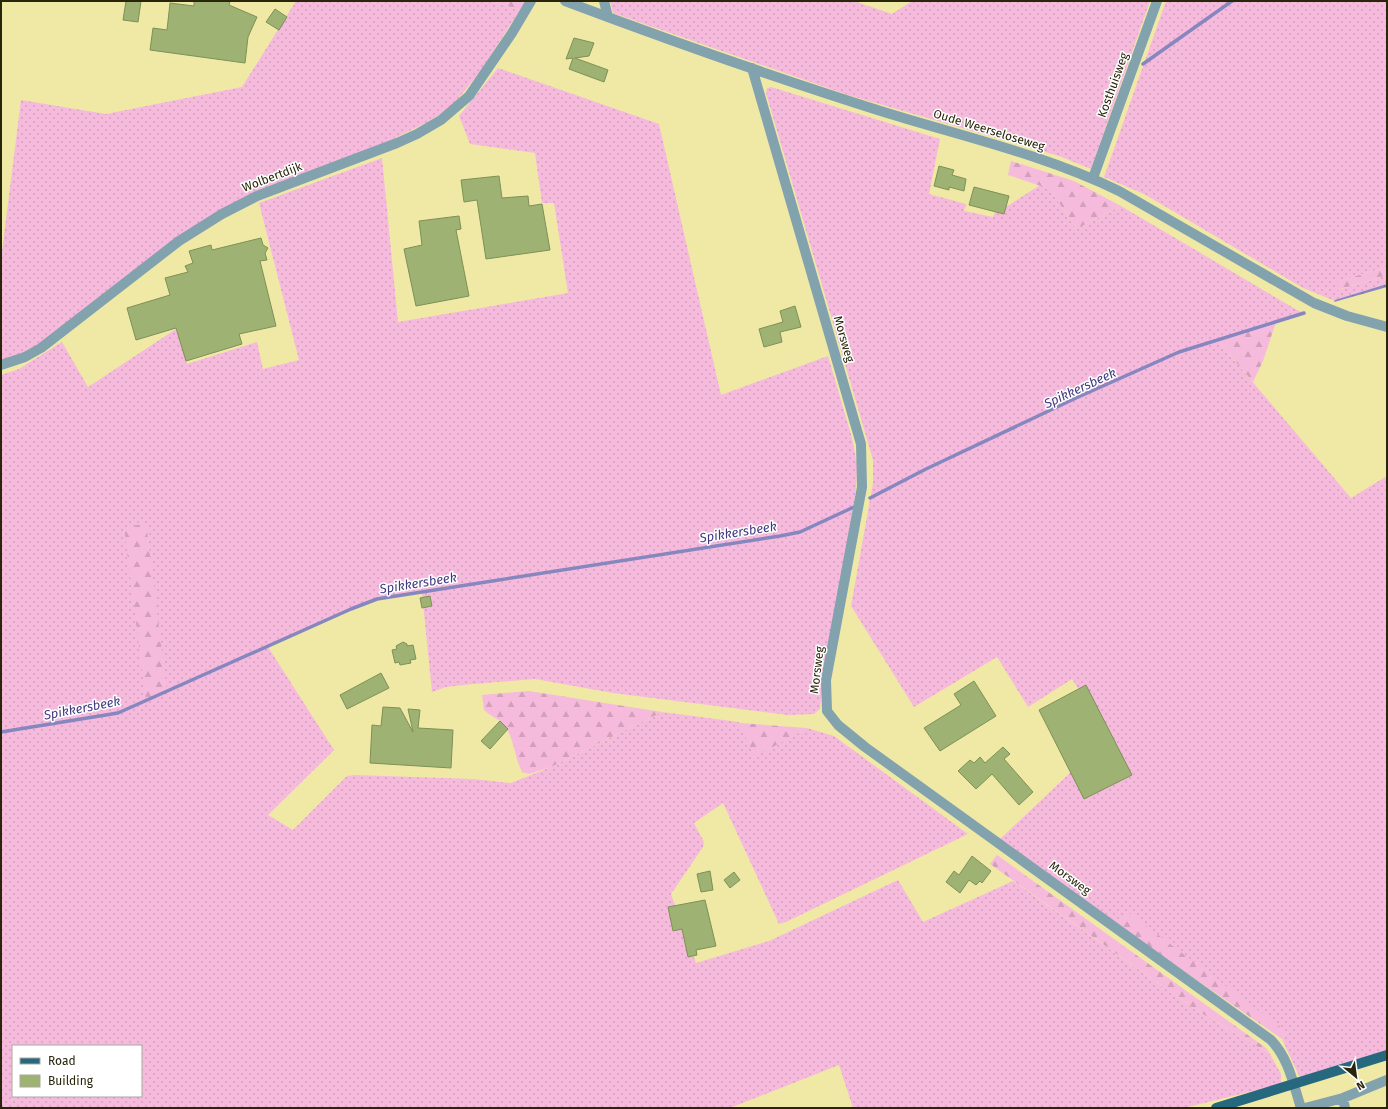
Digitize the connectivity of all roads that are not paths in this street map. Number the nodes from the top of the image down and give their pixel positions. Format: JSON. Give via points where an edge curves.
{"nodes":[{"id":1,"x":531,"y":1,"type":"edge"},
{"id":2,"x":565,"y":1,"type":"edge"},
{"id":3,"x":604,"y":1,"type":"edge"},
{"id":4,"x":1157,"y":1,"type":"edge"},
{"id":5,"x":608,"y":17,"type":"junction"},
{"id":6,"x":752,"y":68,"type":"junction"},
{"id":7,"x":1093,"y":178,"type":"junction"},
{"id":8,"x":1387,"y":327,"type":"edge"},
{"id":9,"x":1,"y":365,"type":"edge"},
{"id":10,"x":1387,"y":1055,"type":"edge"},
{"id":11,"x":1387,"y":1080,"type":"edge"},
{"id":12,"x":1294,"y":1086,"type":"junction"},
{"id":13,"x":1344,"y":1103,"type":"edge"},
{"id":14,"x":1216,"y":1108,"type":"edge"},
{"id":15,"x":1301,"y":1108,"type":"edge"},
{"id":16,"x":1305,"y":1108,"type":"edge"}],
"edges":[{"from":1,"to":9,"type":"street","name":"Wolbertdijk","via":[[469,96],[441,120],[397,143],[236,205],[179,241],[41,348],[25,357]]},
{"from":2,"to":5,"type":"street","name":"Oude Weerseloseweg"},
{"from":3,"to":5,"type":"street"},
{"from":4,"to":7,"type":"street","name":"Kosthuisweg"},
{"from":5,"to":6,"type":"street","name":"Oude Weerseloseweg"},
{"from":6,"to":7,"type":"street","name":"Oude Weerseloseweg","via":[[887,113],[1008,148]]},
{"from":6,"to":12,"type":"street","name":"Morsweg","via":[[861,444],[862,487],[826,680],[827,711],[838,725],[865,748],[1270,1040],[1280,1049]]},
{"from":7,"to":8,"type":"street","name":"Oude Weerseloseweg","via":[[1314,303],[1347,316]]},
{"from":10,"to":12,"type":"main road"},
{"from":11,"to":13,"type":"street"},
{"from":12,"to":14,"type":"main road"},
{"from":12,"to":15,"type":"street","name":"Morsweg"},
{"from":13,"to":16,"type":"street"}]}
